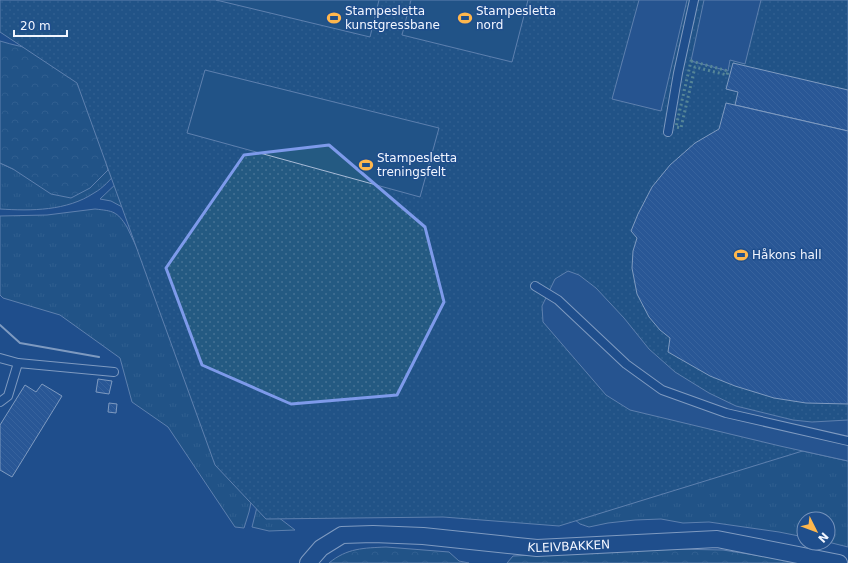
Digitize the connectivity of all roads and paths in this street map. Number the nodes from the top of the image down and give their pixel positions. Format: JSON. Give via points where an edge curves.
{"nodes":[{"id":1,"x":694,"y":0,"type":"edge"},
{"id":2,"x":668,"y":132,"type":"dead end"},
{"id":3,"x":534,"y":286,"type":"dead end"},
{"id":4,"x":0,"y":358,"type":"edge"},
{"id":5,"x":18,"y":363,"type":"junction"},
{"id":6,"x":114,"y":372,"type":"dead end"},
{"id":7,"x":0,"y":402,"type":"edge"},
{"id":8,"x":848,"y":441,"type":"edge"},
{"id":9,"x":308,"y":563,"type":"edge"},
{"id":10,"x":839,"y":563,"type":"edge"}],
"edges":[{"from":1,"to":2,"type":"lane"},
{"from":3,"to":8,"type":"lane","via":[[558,300],[626,364],[662,390],[726,413]]},
{"from":4,"to":5,"type":"lane"},
{"from":5,"to":6,"type":"lane"},
{"from":5,"to":7,"type":"lane","via":[[8,396]]},
{"from":9,"to":10,"type":"street","name":"KLEIVBAKKEN","via":[[321,548],[342,535],[373,534],[423,536],[537,548],[717,539]]}]}
